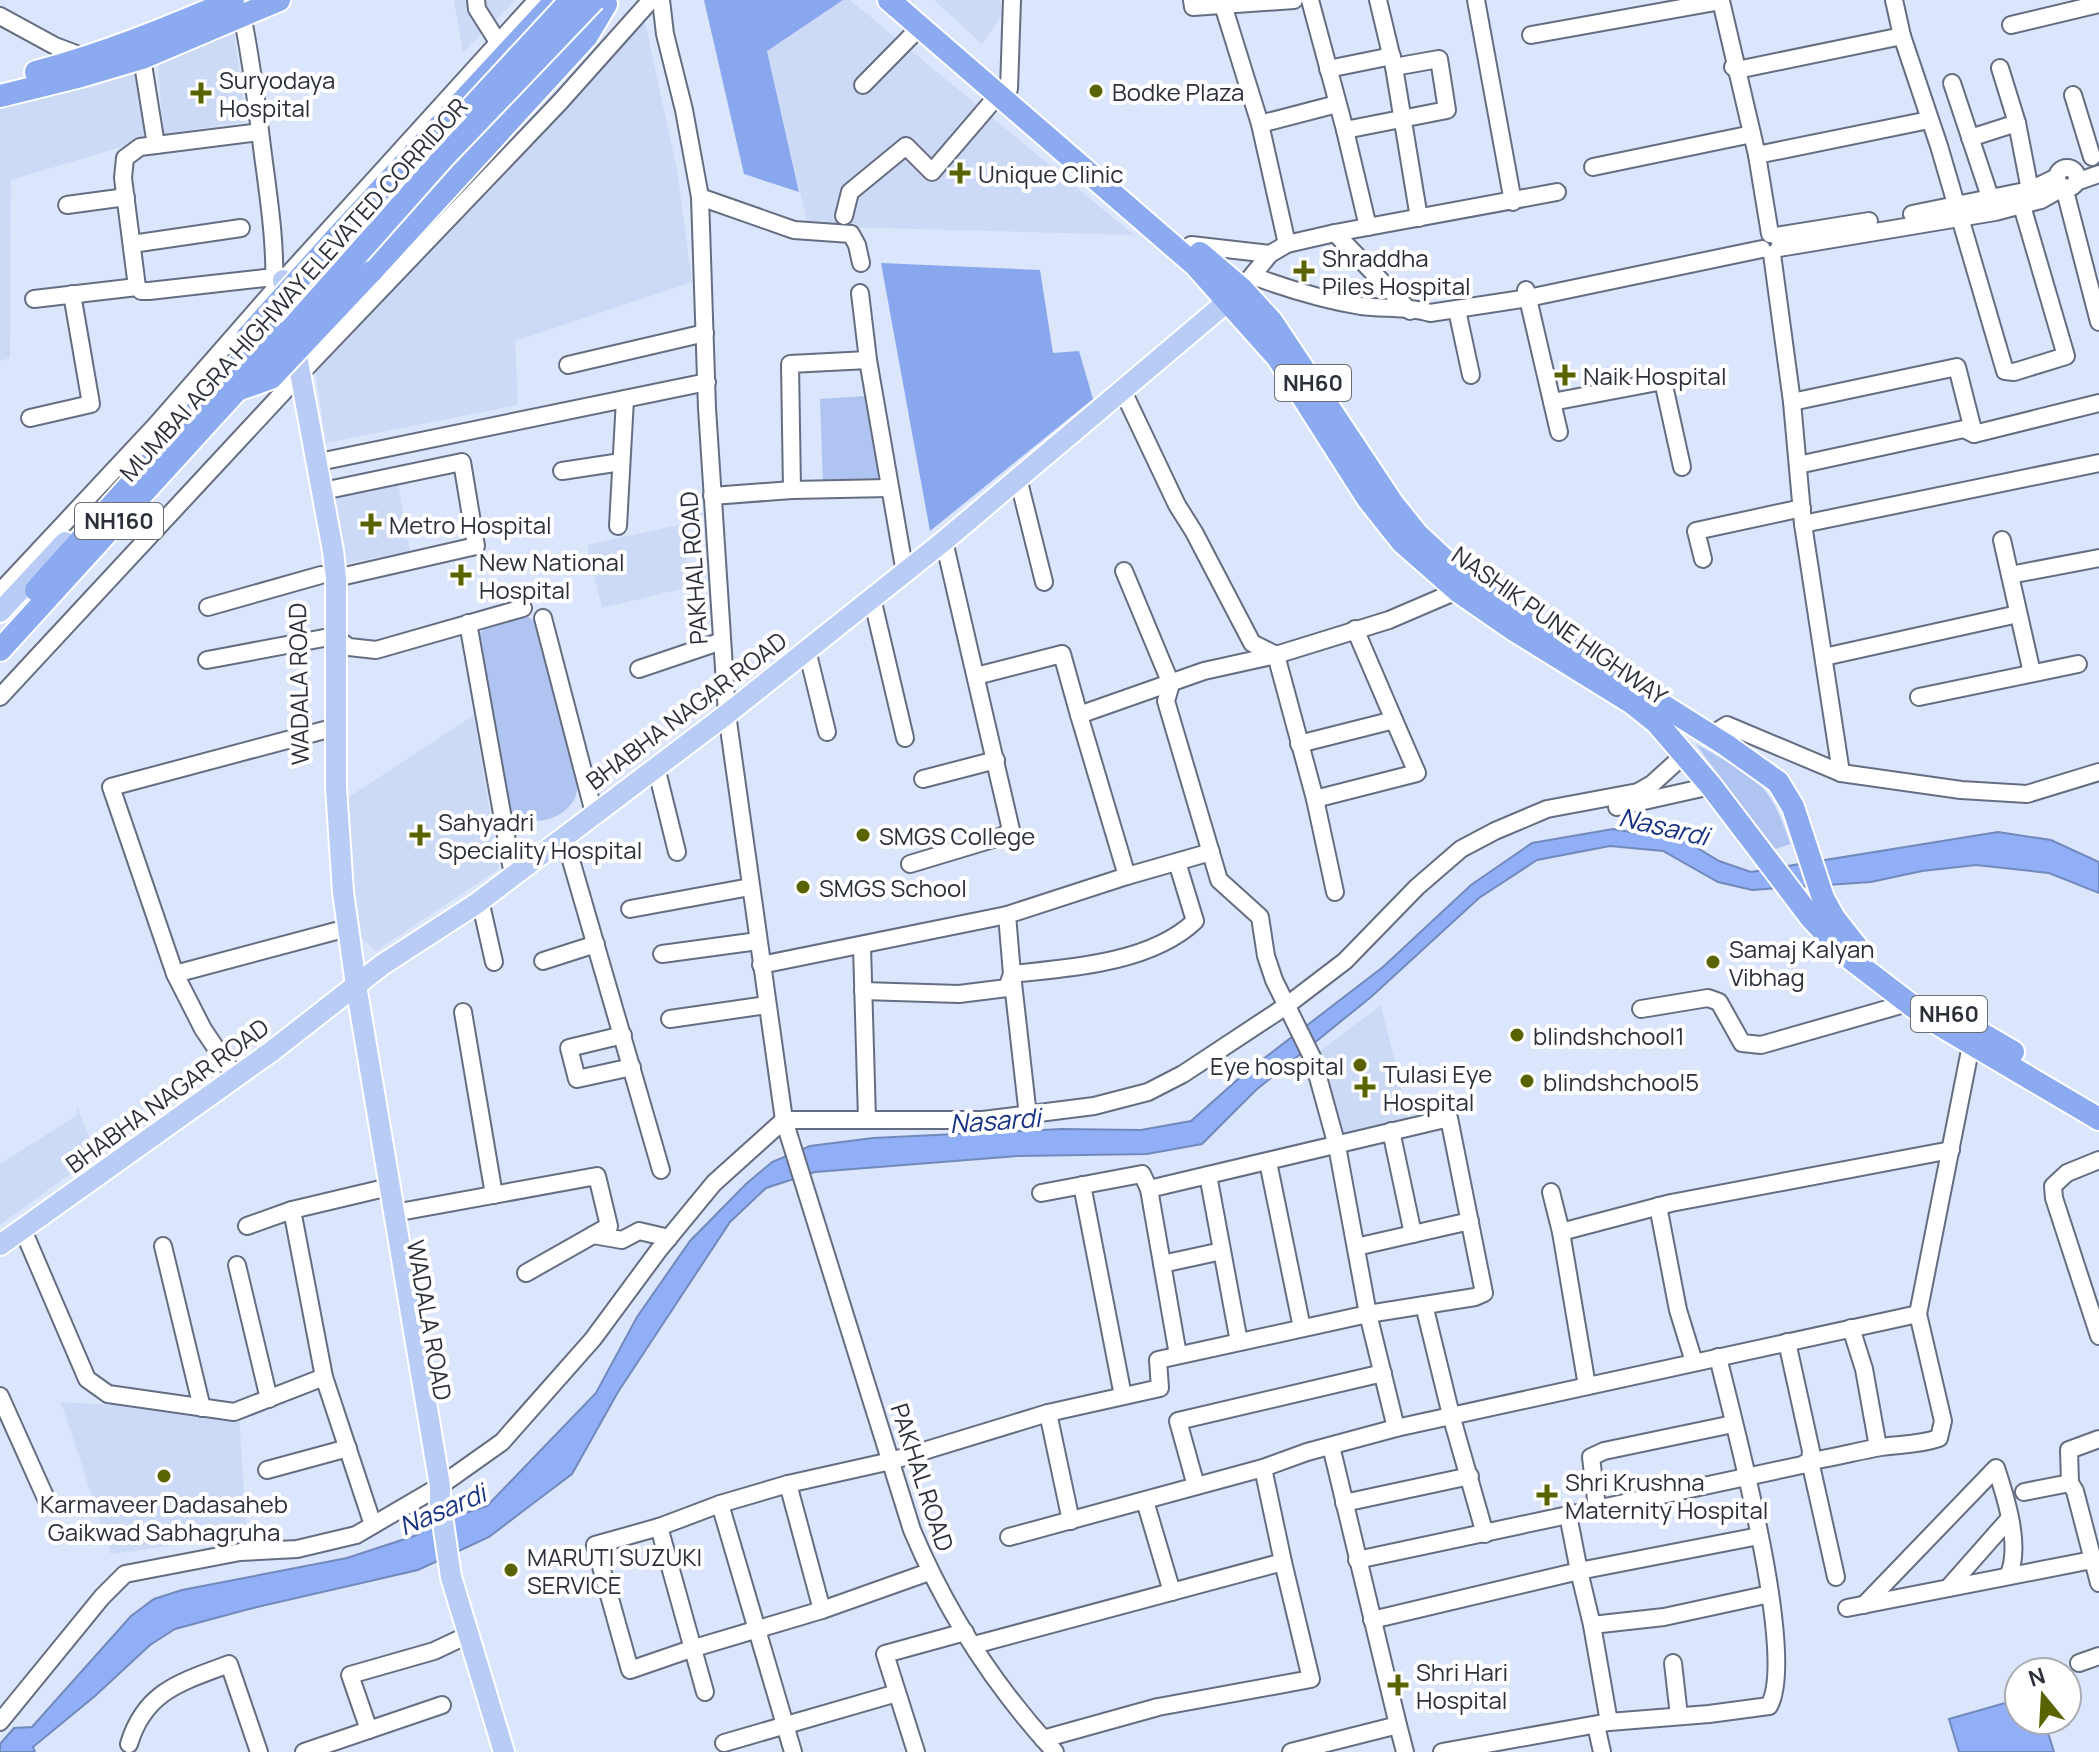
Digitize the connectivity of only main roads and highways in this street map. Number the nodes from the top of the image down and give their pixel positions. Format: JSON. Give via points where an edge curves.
{"nodes":[{"id":1,"x":279,"y":0,"type":"edge"},
{"id":2,"x":556,"y":0,"type":"edge"},
{"id":3,"x":563,"y":0,"type":"edge"},
{"id":4,"x":571,"y":0,"type":"edge"},
{"id":5,"x":889,"y":0,"type":"edge"},
{"id":6,"x":909,"y":0,"type":"edge"},
{"id":7,"x":603,"y":1,"type":"edge"},
{"id":8,"x":234,"y":4,"type":"edge"},
{"id":9,"x":0,"y":81,"type":"edge"},
{"id":10,"x":1004,"y":92,"type":"junction"},
{"id":11,"x":0,"y":96,"type":"edge"},
{"id":12,"x":1241,"y":288,"type":"junction"},
{"id":13,"x":279,"y":292,"type":"junction"},
{"id":14,"x":290,"y":347,"type":"junction"},
{"id":15,"x":296,"y":377,"type":"junction"},
{"id":16,"x":230,"y":385,"type":"junction"},
{"id":17,"x":329,"y":576,"type":"junction"},
{"id":18,"x":1466,"y":587,"type":"junction"},
{"id":19,"x":0,"y":612,"type":"edge"},
{"id":20,"x":0,"y":629,"type":"edge"},
{"id":21,"x":0,"y":650,"type":"edge"},
{"id":22,"x":0,"y":662,"type":"edge"},
{"id":23,"x":330,"y":729,"type":"junction"},
{"id":24,"x":351,"y":990,"type":"junction"},
{"id":25,"x":1974,"y":1038,"type":"junction"},
{"id":26,"x":2099,"y":1104,"type":"edge"},
{"id":27,"x":2099,"y":1119,"type":"edge"},
{"id":28,"x":385,"y":1188,"type":"junction"},
{"id":29,"x":0,"y":1245,"type":"edge"},
{"id":30,"x":438,"y":1493,"type":"junction"},
{"id":31,"x":504,"y":1752,"type":"edge"}],
"edges":[{"from":1,"to":8,"type":"highway"},
{"from":2,"to":16,"type":"highway","bridge":true,"via":[[255,326]]},
{"from":3,"to":13,"type":"main road"},
{"from":4,"to":16,"type":"highway","name":"MUMBAI AGRA HIGHWAY ELEVATED CORRIDOR","bridge":true},
{"from":5,"to":10,"type":"highway","name":"NASHIK PUNE HIGHWAY","number":"NH60"},
{"from":6,"to":10,"type":"highway","number":"NH60"},
{"from":7,"to":14,"type":"main road"},
{"from":7,"to":16,"type":"highway","name":"MUMBAI AGRA HIGHWAY ELEVATED CORRIDOR","bridge":true,"via":[[442,159]]},
{"from":7,"to":16,"type":"highway","bridge":true,"via":[[587,36],[271,378]]},
{"from":8,"to":9,"type":"highway","via":[[87,58]]},
{"from":8,"to":11,"type":"highway","via":[[142,58]]},
{"from":10,"to":12,"type":"highway","number":"NH60"},
{"from":10,"to":12,"type":"highway","name":"NASHIK PUNE HIGHWAY","number":"NH60","via":[[1195,265]]},
{"from":12,"to":18,"type":"highway","name":"NASHIK PUNE HIGHWAY","number":"NH60","via":[[1278,358],[1368,499],[1402,542]]},
{"from":12,"to":24,"type":"main road","name":"BHABHA NAGAR ROAD","via":[[944,541],[727,714]]},
{"from":13,"to":14,"type":"main road"},
{"from":13,"to":19,"type":"main road"},
{"from":14,"to":15,"type":"main road"},
{"from":14,"to":22,"type":"main road"},
{"from":15,"to":17,"type":"main road","name":"WADALA ROAD"},
{"from":15,"to":17,"type":"main road","name":"WADALA ROAD","via":[[319,462]]},
{"from":16,"to":20,"type":"highway","name":"MUMBAI AGRA HIGHWAY ELEVATED CORRIDOR","number":"NH160"},
{"from":16,"to":21,"type":"highway","name":"MUMBAI AGRA HIGHWAY ELEVATED CORRIDOR","number":"NH160"},
{"from":17,"to":23,"type":"main road","name":"WADALA ROAD"},
{"from":18,"to":25,"type":"highway","name":"NASHIK PUNE HIGHWAY","number":"NH60","via":[[1514,630],[1657,723],[1847,956],[1908,1003]]},
{"from":18,"to":25,"type":"highway","name":"NASHIK PUNE HIGHWAY","number":"NH60","via":[[1508,608],[1778,782],[1793,807],[1834,918],[1858,949]]},
{"from":23,"to":24,"type":"main road","name":"WADALA ROAD"},
{"from":23,"to":24,"type":"main road","name":"WADALA ROAD","via":[[329,876]]},
{"from":24,"to":28,"type":"main road","name":"WADALA ROAD"},
{"from":24,"to":29,"type":"main road","name":"BHABHA NAGAR ROAD"},
{"from":25,"to":26,"type":"highway","name":"NASHIK PUNE HIGHWAY","number":"NH60"},
{"from":25,"to":27,"type":"highway","name":"NASHIK PUNE HIGHWAY","number":"NH60"},
{"from":28,"to":30,"type":"main road","name":"WADALA ROAD"},
{"from":28,"to":30,"type":"main road","name":"WADALA ROAD","via":[[394,1213]]},
{"from":30,"to":31,"type":"main road","via":[[451,1577]]}]}
